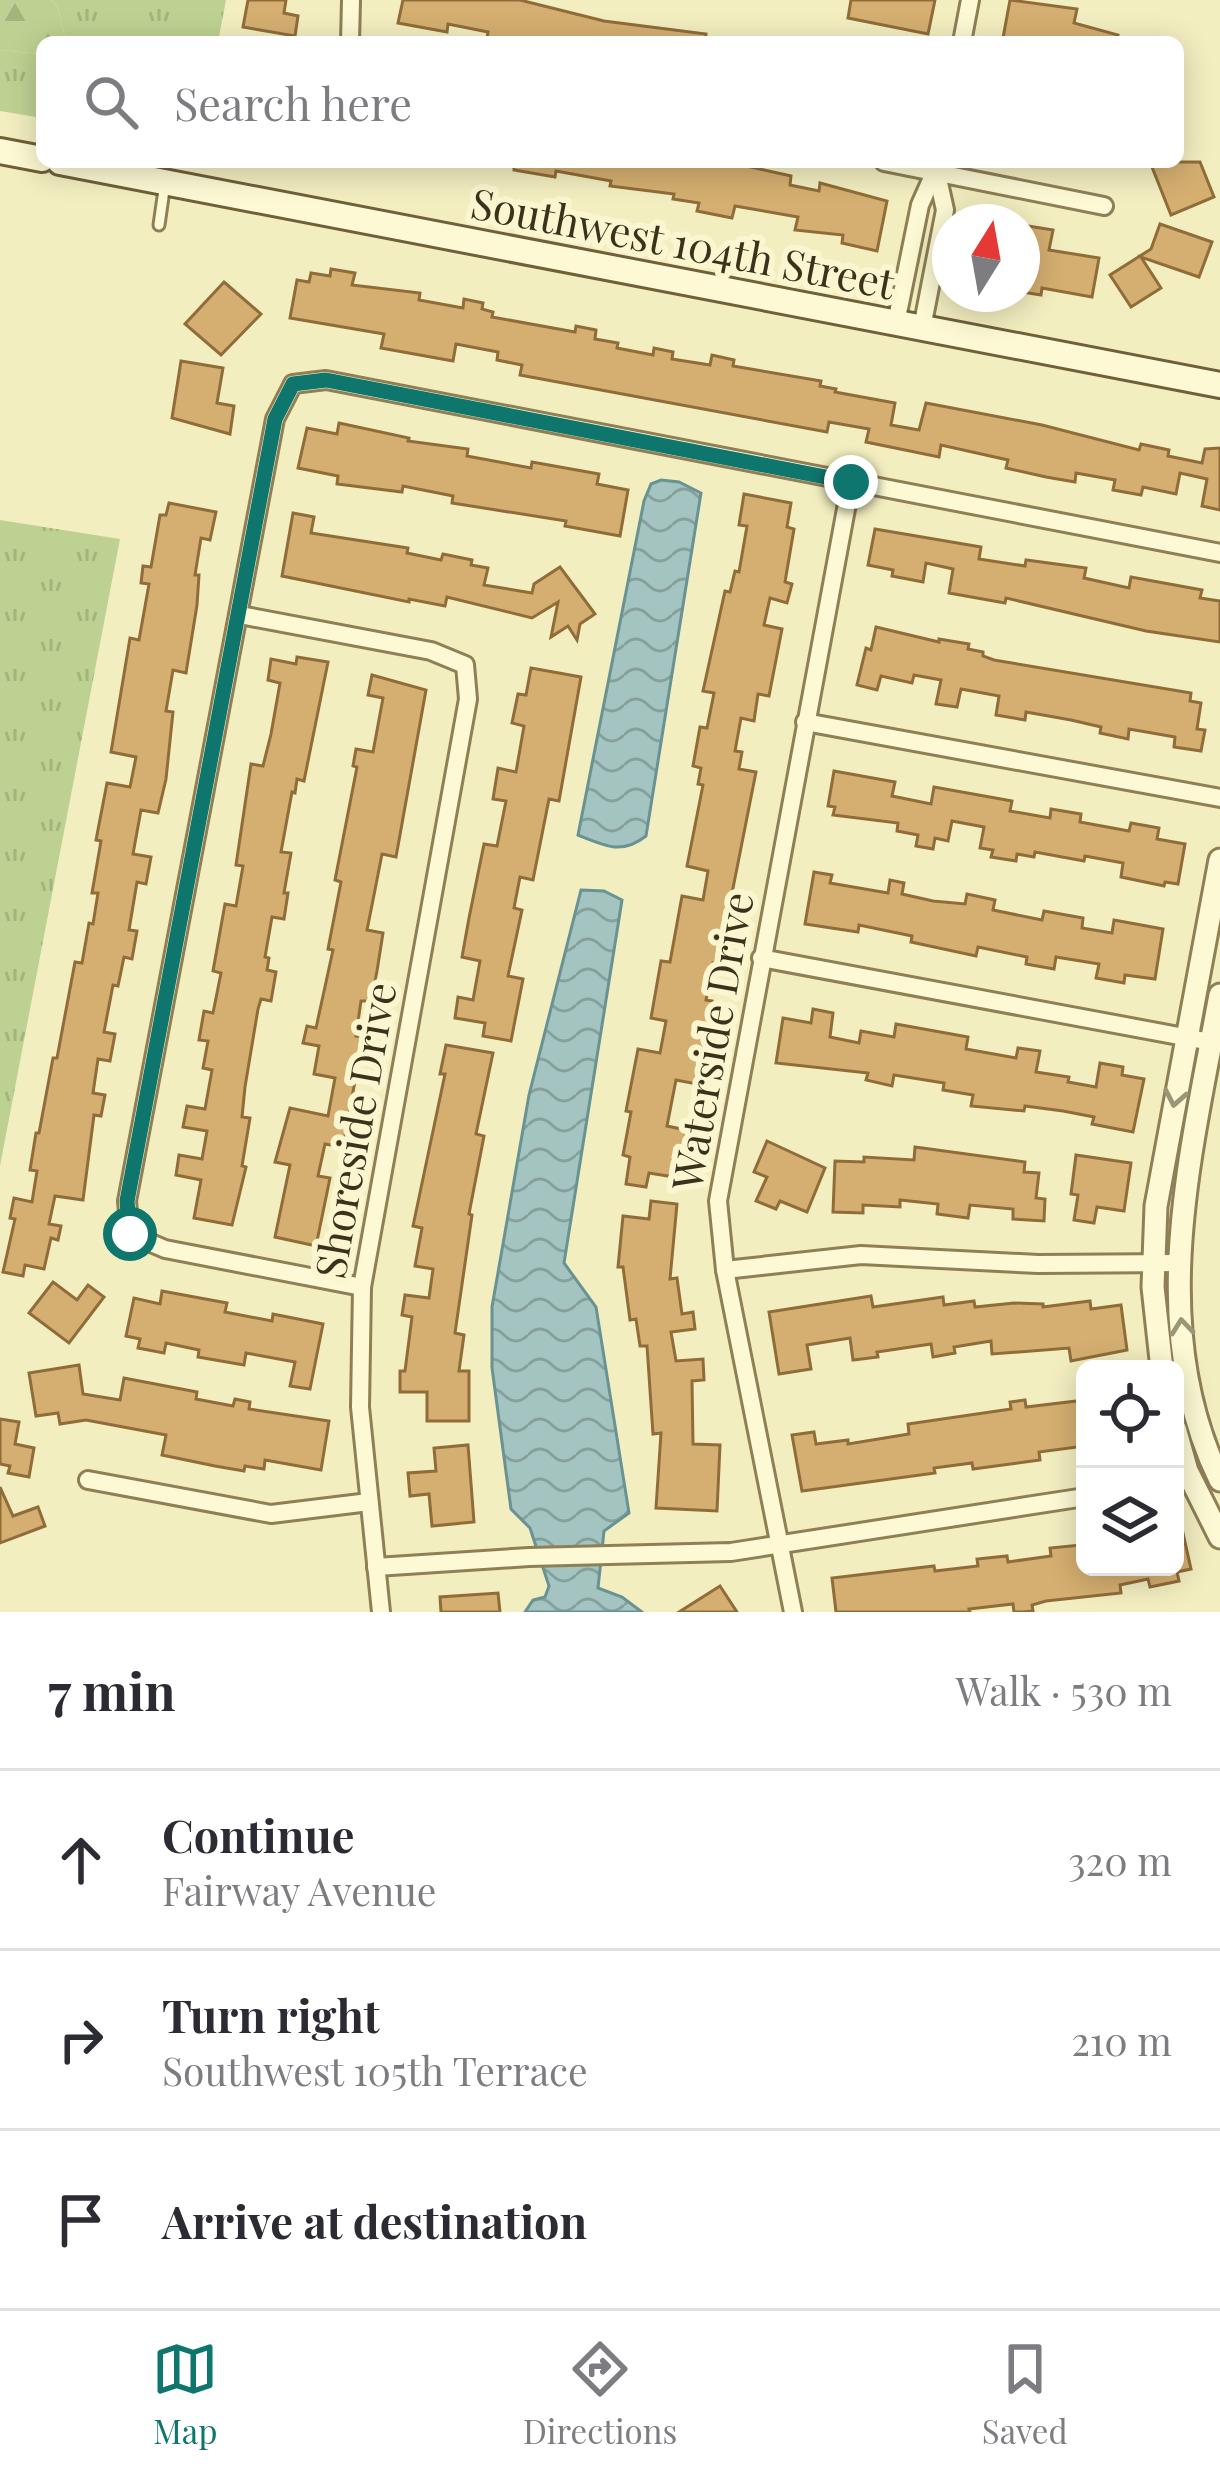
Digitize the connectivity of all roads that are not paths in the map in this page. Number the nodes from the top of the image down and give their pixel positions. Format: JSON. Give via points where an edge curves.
{"nodes":[{"id":1,"x":351,"y":0,"type":"edge"},
{"id":2,"x":970,"y":0,"type":"edge"},
{"id":3,"x":350,"y":36,"type":"edge"},
{"id":4,"x":963,"y":36,"type":"edge"},
{"id":5,"x":0,"y":151,"type":"edge"},
{"id":6,"x":36,"y":158,"type":"edge"},
{"id":7,"x":92,"y":168,"type":"edge"},
{"id":8,"x":938,"y":168,"type":"edge"},
{"id":9,"x":166,"y":182,"type":"junction"},
{"id":10,"x":1104,"y":206,"type":"dead end"},
{"id":11,"x":159,"y":225,"type":"dead end"},
{"id":12,"x":909,"y":325,"type":"junction"},
{"id":13,"x":1220,"y":385,"type":"edge"},
{"id":14,"x":851,"y":482,"type":"junction"},
{"id":15,"x":1220,"y":553,"type":"edge"},
{"id":16,"x":239,"y":615,"type":"junction"},
{"id":17,"x":805,"y":722,"type":"junction"},
{"id":18,"x":1220,"y":798,"type":"edge"},
{"id":19,"x":1220,"y":860,"type":"edge"},
{"id":20,"x":761,"y":958,"type":"junction"},
{"id":21,"x":1220,"y":995,"type":"edge"},
{"id":22,"x":1186,"y":1037,"type":"junction"},
{"id":23,"x":1211,"y":1042,"type":"junction"},
{"id":24,"x":1178,"y":1263,"type":"junction"},
{"id":25,"x":1153,"y":1264,"type":"junction"},
{"id":26,"x":725,"y":1270,"type":"junction"},
{"id":27,"x":362,"y":1287,"type":"junction"},
{"id":28,"x":1161,"y":1360,"type":"edge"},
{"id":29,"x":1216,"y":1471,"type":"edge"},
{"id":30,"x":1184,"y":1473,"type":"edge"},
{"id":31,"x":1184,"y":1478,"type":"edge"},
{"id":32,"x":88,"y":1480,"type":"dead end"},
{"id":33,"x":1076,"y":1498,"type":"edge"},
{"id":34,"x":369,"y":1502,"type":"junction"},
{"id":35,"x":1220,"y":1538,"type":"edge"},
{"id":36,"x":781,"y":1546,"type":"junction"},
{"id":37,"x":376,"y":1567,"type":"junction"},
{"id":38,"x":380,"y":1612,"type":"edge"},
{"id":39,"x":793,"y":1612,"type":"edge"}],
"edges":[{"from":1,"to":3,"type":"street"},
{"from":2,"to":4,"type":"street"},
{"from":5,"to":6,"type":"main road"},
{"from":7,"to":9,"type":"main road","name":"Southwest 104th Street"},
{"from":8,"to":10,"type":"street"},
{"from":8,"to":12,"type":"street","via":[[920,205]]},
{"from":8,"to":12,"type":"street","via":[[945,210]]},
{"from":9,"to":11,"type":"lane"},
{"from":9,"to":12,"type":"main road","name":"Southwest 104th Street"},
{"from":12,"to":13,"type":"main road","name":"Southwest 104th Street"},
{"from":14,"to":15,"type":"street"},
{"from":14,"to":16,"type":"street","via":[[326,380],[293,384],[275,419]]},
{"from":14,"to":17,"type":"street","name":"Waterside Drive"},
{"from":16,"to":27,"type":"street","name":"Shoreside Drive","via":[[465,664],[468,699]]},
{"from":16,"to":27,"type":"street","via":[[127,1201],[130,1234],[165,1249]]},
{"from":17,"to":18,"type":"street"},
{"from":17,"to":20,"type":"street","name":"Waterside Drive"},
{"from":19,"to":22,"type":"street"},
{"from":20,"to":22,"type":"street"},
{"from":20,"to":26,"type":"street","name":"Waterside Drive","via":[[720,1185]]},
{"from":21,"to":23,"type":"street"},
{"from":22,"to":23,"type":"street"},
{"from":22,"to":25,"type":"street","one_way":true},
{"from":23,"to":24,"type":"street"},
{"from":24,"to":25,"type":"street"},
{"from":29,"to":24,"type":"street","one_way":true,"via":[[1186,1362]]},
{"from":25,"to":26,"type":"street","via":[[861,1256]]},
{"from":25,"to":28,"type":"street"},
{"from":26,"to":36,"type":"street","name":"Waterside Drive"},
{"from":27,"to":34,"type":"street","name":"Shoreside Drive"},
{"from":29,"to":30,"type":"street"},
{"from":31,"to":35,"type":"street"},
{"from":32,"to":34,"type":"street","via":[[271,1514]]},
{"from":33,"to":36,"type":"street"},
{"from":34,"to":37,"type":"street","name":"Shoreside Drive"},
{"from":36,"to":37,"type":"street"},
{"from":36,"to":39,"type":"street","name":"Waterside Drive"},
{"from":37,"to":38,"type":"street","name":"Shoreside Drive"}]}
